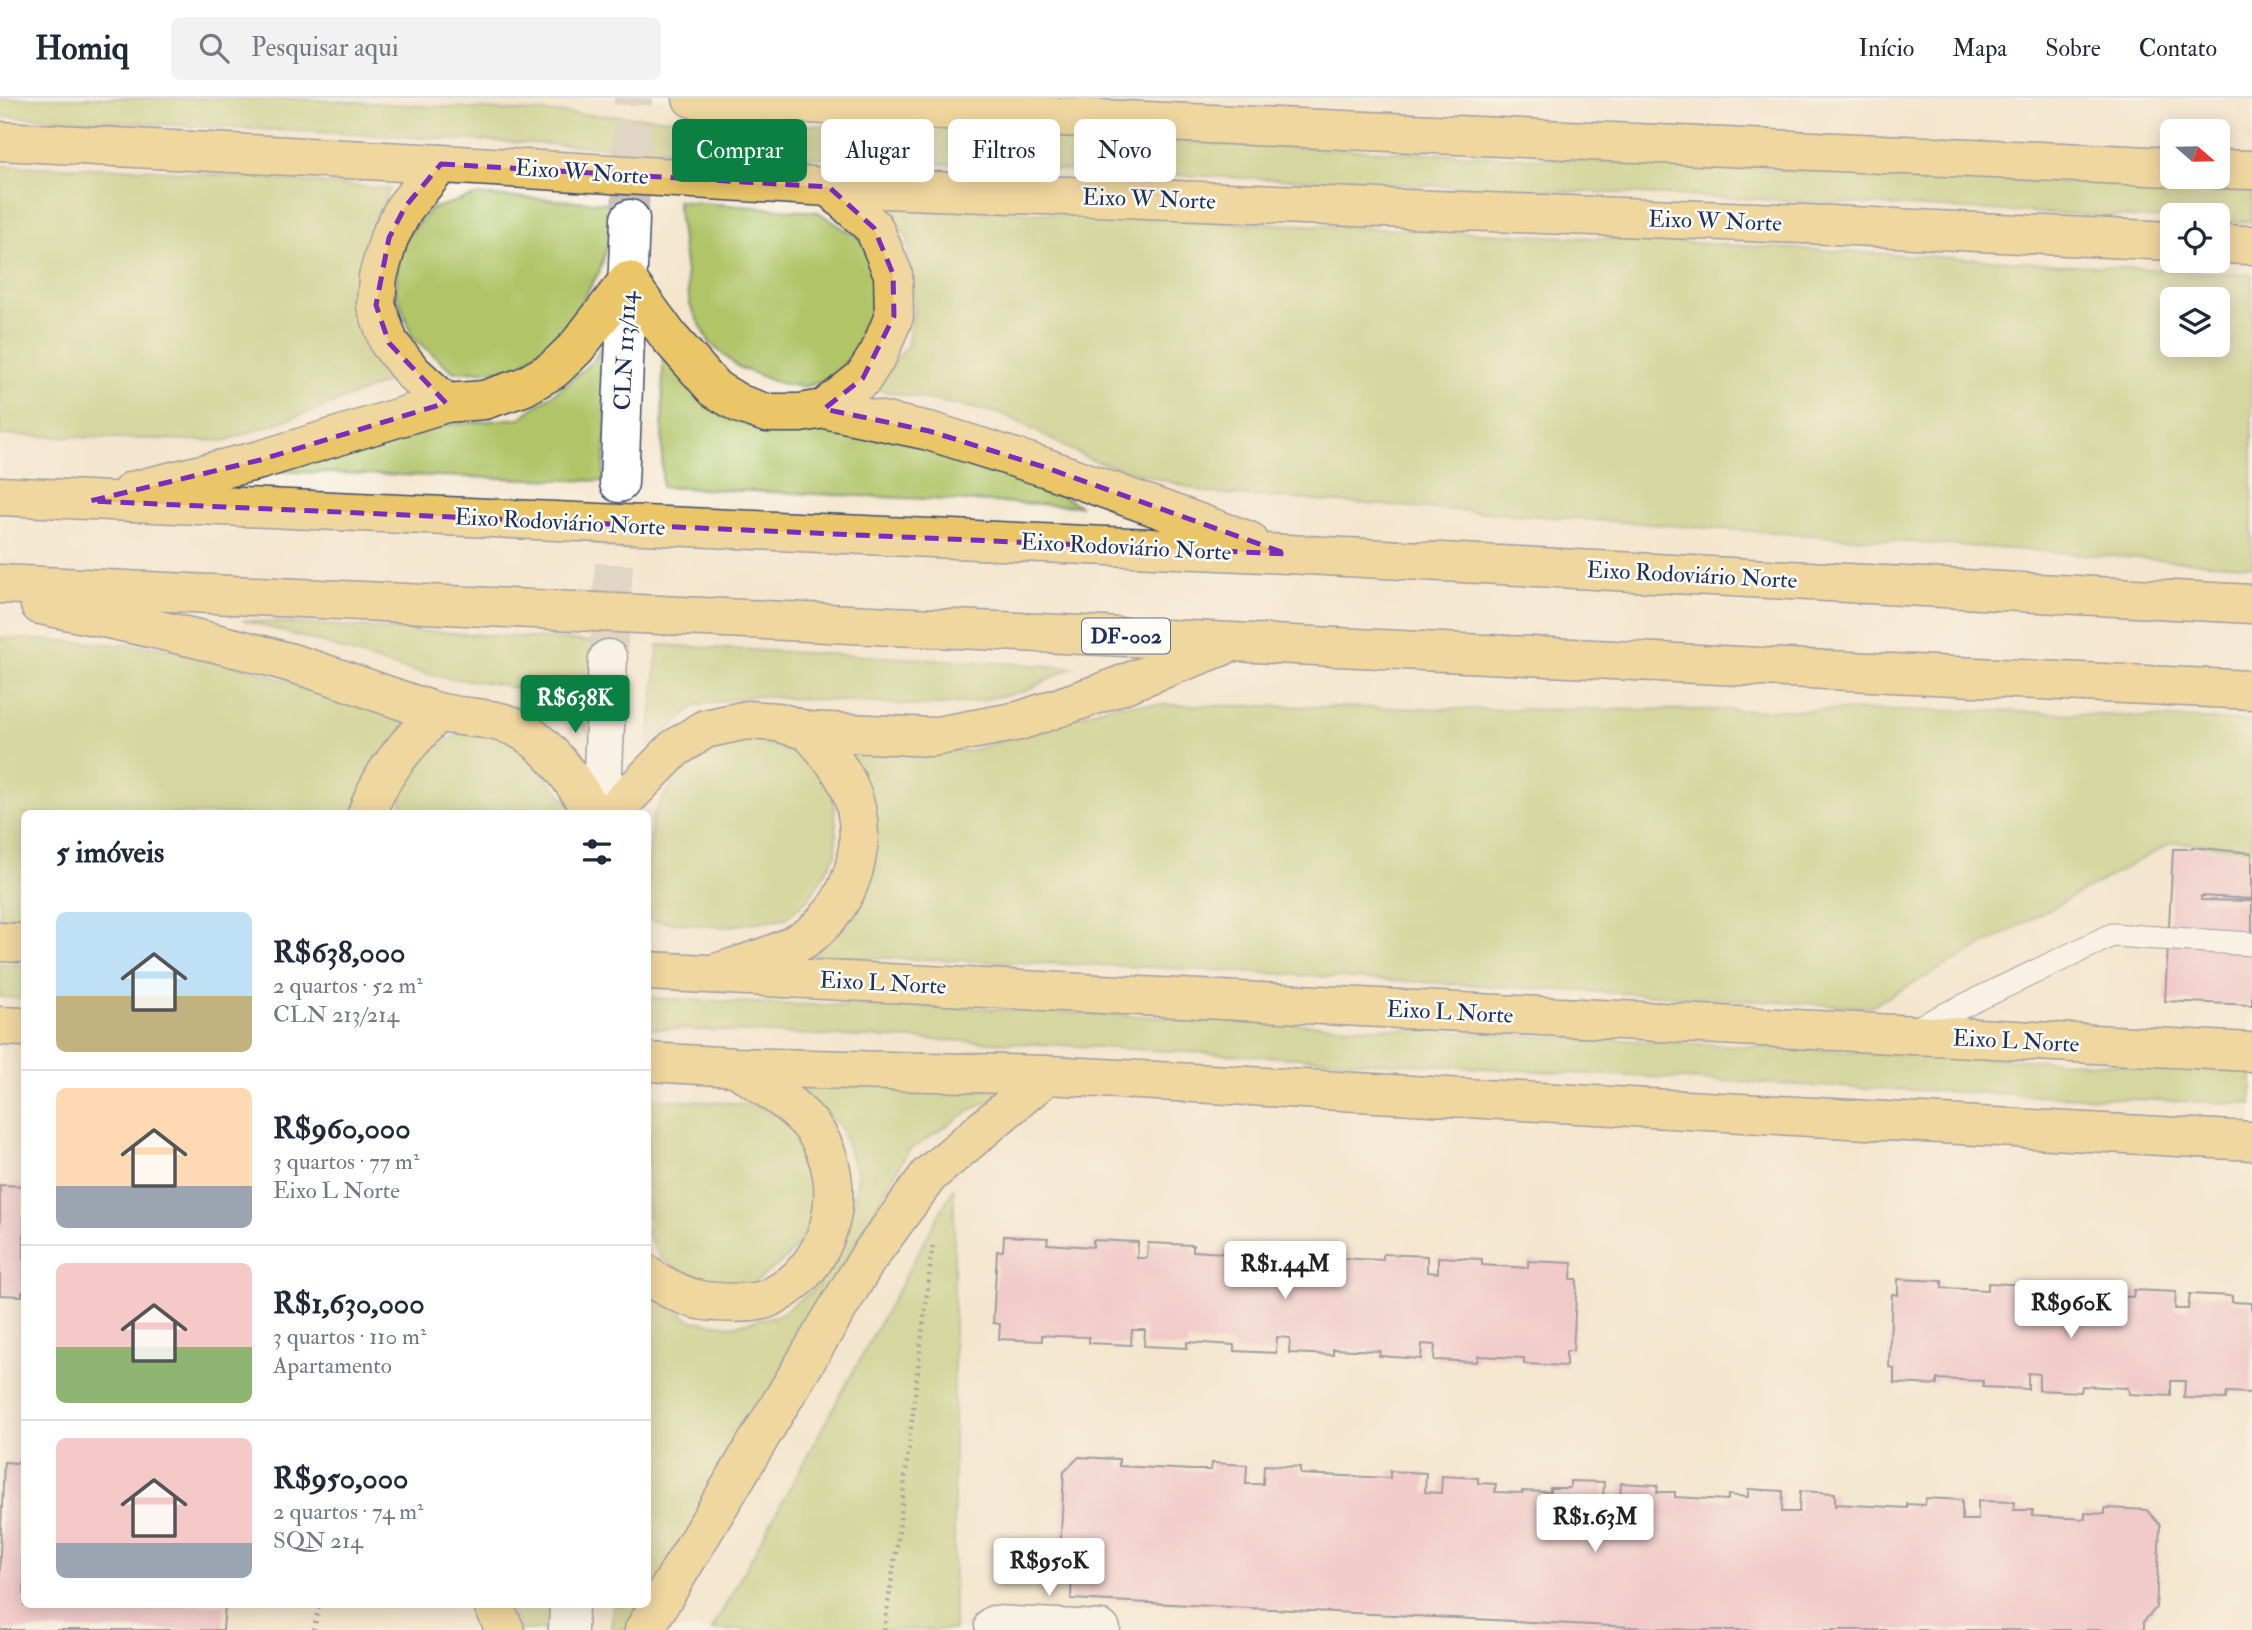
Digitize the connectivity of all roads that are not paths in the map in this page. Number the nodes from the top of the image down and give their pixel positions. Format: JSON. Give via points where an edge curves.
{"nodes":[{"id":1,"x":692,"y":98,"type":"edge"},
{"id":2,"x":774,"y":100,"type":"edge"},
{"id":3,"x":1109,"y":109,"type":"edge"},
{"id":4,"x":0,"y":141,"type":"edge"},
{"id":5,"x":441,"y":164,"type":"junction"},
{"id":6,"x":2160,"y":166,"type":"edge"},
{"id":7,"x":2230,"y":169,"type":"edge"},
{"id":8,"x":2252,"y":170,"type":"edge"},
{"id":9,"x":829,"y":187,"type":"junction"},
{"id":10,"x":630,"y":219,"type":"tunnel mouth"},
{"id":11,"x":2160,"y":241,"type":"edge"},
{"id":12,"x":2230,"y":244,"type":"edge"},
{"id":13,"x":2252,"y":245,"type":"edge"},
{"id":14,"x":628,"y":281,"type":"junction"},
{"id":15,"x":446,"y":403,"type":"junction"},
{"id":16,"x":824,"y":409,"type":"junction"},
{"id":17,"x":619,"y":483,"type":"tunnel mouth"},
{"id":18,"x":0,"y":496,"type":"edge"},
{"id":19,"x":90,"y":501,"type":"junction"},
{"id":20,"x":1287,"y":554,"type":"junction"},
{"id":21,"x":0,"y":584,"type":"edge"},
{"id":22,"x":0,"y":597,"type":"edge"},
{"id":23,"x":2252,"y":604,"type":"edge"},
{"id":24,"x":1237,"y":641,"type":"junction"},
{"id":25,"x":608,"y":659,"type":"tunnel mouth"},
{"id":26,"x":2252,"y":690,"type":"edge"},
{"id":27,"x":438,"y":712,"type":"junction"},
{"id":28,"x":808,"y":731,"type":"junction"},
{"id":29,"x":369,"y":810,"type":"edge"},
{"id":30,"x":591,"y":810,"type":"edge"},
{"id":31,"x":601,"y":810,"type":"edge"},
{"id":32,"x":615,"y":810,"type":"edge"},
{"id":33,"x":0,"y":942,"type":"edge"},
{"id":34,"x":21,"y":943,"type":"edge"},
{"id":35,"x":2252,"y":944,"type":"edge"},
{"id":36,"x":651,"y":971,"type":"edge"},
{"id":37,"x":713,"y":974,"type":"junction"},
{"id":38,"x":0,"y":1026,"type":"edge"},
{"id":39,"x":21,"y":1027,"type":"edge"},
{"id":40,"x":1903,"y":1035,"type":"junction"},
{"id":41,"x":2252,"y":1052,"type":"edge"},
{"id":42,"x":651,"y":1062,"type":"edge"},
{"id":43,"x":736,"y":1067,"type":"junction"},
{"id":44,"x":1047,"y":1075,"type":"junction"},
{"id":45,"x":2252,"y":1141,"type":"edge"},
{"id":46,"x":651,"y":1278,"type":"edge"},
{"id":47,"x":494,"y":1608,"type":"edge"},
{"id":48,"x":569,"y":1608,"type":"edge"},
{"id":49,"x":994,"y":1625,"type":"dead end"},
{"id":50,"x":505,"y":1630,"type":"edge"},
{"id":51,"x":568,"y":1630,"type":"edge"},
{"id":52,"x":644,"y":1630,"type":"edge"},
{"id":53,"x":1101,"y":1630,"type":"edge"}],
"edges":[{"from":1,"to":2,"type":"main road"},
{"from":2,"to":3,"type":"main road"},
{"from":3,"to":6,"type":"main road"},
{"from":4,"to":5,"type":"main road","name":"Eixo W Norte"},
{"from":5,"to":9,"type":"main road","name":"Eixo W Norte"},
{"from":5,"to":15,"type":"main road","via":[[405,207],[389,238],[376,305],[389,343]]},
{"from":7,"to":8,"type":"main road"},
{"from":9,"to":11,"type":"main road","name":"Eixo W Norte","via":[[1845,225]]},
{"from":9,"to":16,"type":"main road","via":[[874,228],[893,274],[894,316],[863,378]]},
{"from":10,"to":14,"type":"street","name":"CLN 113/114"},
{"from":12,"to":13,"type":"main road"},
{"from":14,"to":15,"type":"main road","via":[[554,370],[484,400]]},
{"from":14,"to":16,"type":"main road","via":[[715,389],[766,413]]},
{"from":14,"to":17,"type":"street","name":"CLN 113/114"},
{"from":15,"to":19,"type":"main road","via":[[260,460]]},
{"from":16,"to":20,"type":"main road","via":[[929,430]]},
{"from":18,"to":19,"type":"main road","name":"Eixo Rodoviário Norte"},
{"from":19,"to":20,"type":"main road","name":"Eixo Rodoviário Norte"},
{"from":20,"to":23,"type":"main road","name":"Eixo Rodoviário Norte"},
{"from":21,"to":24,"type":"main road","number":"DF-002"},
{"from":22,"to":27,"type":"main road","via":[[191,636],[291,663]]},
{"from":24,"to":26,"type":"main road","number":"DF-002"},
{"from":24,"to":28,"type":"main road","via":[[1019,721],[932,737]]},
{"from":25,"to":31,"type":"street"},
{"from":27,"to":29,"type":"main road","via":[[382,777]]},
{"from":27,"to":30,"type":"main road","via":[[493,720],[524,732],[547,749]]},
{"from":28,"to":32,"type":"main road","via":[[778,722],[747,720],[705,729],[674,748]]},
{"from":28,"to":37,"type":"main road","via":[[847,784],[858,819],[858,858],[843,897],[815,931],[777,952]]},
{"from":33,"to":34,"type":"main road"},
{"from":35,"to":40,"type":"lane","via":[[2112,935]]},
{"from":36,"to":37,"type":"main road","name":"Eixo L Norte"},
{"from":37,"to":40,"type":"main road","name":"Eixo L Norte"},
{"from":38,"to":39,"type":"main road"},
{"from":40,"to":41,"type":"main road","name":"Eixo L Norte"},
{"from":42,"to":43,"type":"main road"},
{"from":43,"to":44,"type":"main road"},
{"from":43,"to":46,"type":"main road","via":[[811,1126],[824,1150],[833,1183],[826,1241],[797,1281],[764,1300],[693,1299]]},
{"from":44,"to":45,"type":"main road"},
{"from":44,"to":52,"type":"main road","via":[[929,1175],[868,1258]]},
{"from":47,"to":50,"type":"main road"},
{"from":48,"to":51,"type":"street"},
{"from":49,"to":53,"type":"street"}]}
